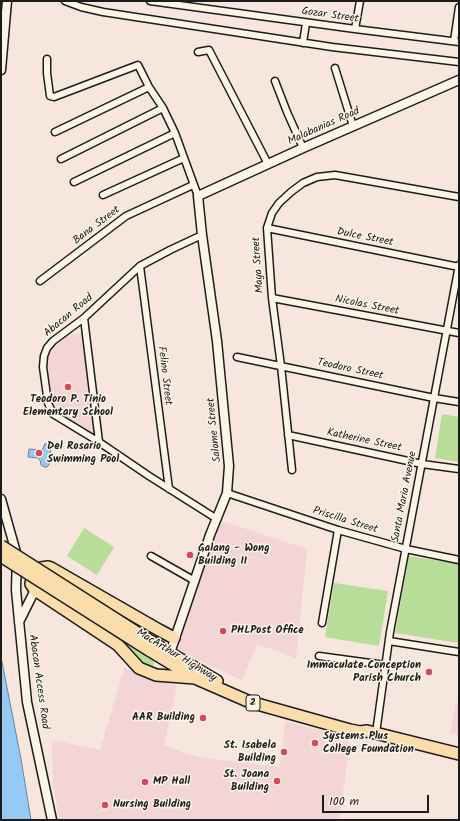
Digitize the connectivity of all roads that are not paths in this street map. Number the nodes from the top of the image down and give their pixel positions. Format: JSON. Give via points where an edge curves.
{"nodes":[{"id":1,"x":7,"y":1,"type":"edge"},
{"id":2,"x":64,"y":1,"type":"edge"},
{"id":3,"x":150,"y":1,"type":"edge"},
{"id":4,"x":360,"y":1,"type":"edge"},
{"id":5,"x":459,"y":8,"type":"edge"},
{"id":6,"x":306,"y":23,"type":"junction"},
{"id":7,"x":355,"y":30,"type":"junction"},
{"id":8,"x":456,"y":42,"type":"edge"},
{"id":9,"x":303,"y":43,"type":"junction"},
{"id":10,"x":198,"y":52,"type":"dead end"},
{"id":11,"x":47,"y":59,"type":"dead end"},
{"id":12,"x":459,"y":62,"type":"edge"},
{"id":13,"x":335,"y":68,"type":"dead end"},
{"id":14,"x":1,"y":70,"type":"edge"},
{"id":15,"x":459,"y":80,"type":"edge"},
{"id":16,"x":275,"y":81,"type":"dead end"},
{"id":17,"x":149,"y":87,"type":"junction"},
{"id":18,"x":162,"y":108,"type":"junction"},
{"id":19,"x":353,"y":126,"type":"junction"},
{"id":20,"x":55,"y":132,"type":"dead end"},
{"id":21,"x":175,"y":133,"type":"junction"},
{"id":22,"x":303,"y":148,"type":"junction"},
{"id":23,"x":184,"y":158,"type":"junction"},
{"id":24,"x":61,"y":159,"type":"dead end"},
{"id":25,"x":268,"y":164,"type":"junction"},
{"id":26,"x":74,"y":182,"type":"dead end"},
{"id":27,"x":193,"y":185,"type":"junction"},
{"id":28,"x":103,"y":195,"type":"dead end"},
{"id":29,"x":198,"y":196,"type":"junction"},
{"id":30,"x":459,"y":197,"type":"edge"},
{"id":31,"x":267,"y":228,"type":"junction"},
{"id":32,"x":202,"y":235,"type":"junction"},
{"id":33,"x":140,"y":266,"type":"junction"},
{"id":34,"x":459,"y":266,"type":"edge"},
{"id":35,"x":40,"y":281,"type":"dead end"},
{"id":36,"x":272,"y":298,"type":"junction"},
{"id":37,"x":84,"y":318,"type":"junction"},
{"id":38,"x":447,"y":331,"type":"junction"},
{"id":39,"x":459,"y":333,"type":"edge"},
{"id":40,"x":237,"y":357,"type":"dead end"},
{"id":41,"x":281,"y":366,"type":"junction"},
{"id":42,"x":434,"y":398,"type":"junction"},
{"id":43,"x":459,"y":402,"type":"edge"},
{"id":44,"x":288,"y":435,"type":"junction"},
{"id":45,"x":99,"y":442,"type":"junction"},
{"id":46,"x":422,"y":464,"type":"junction"},
{"id":47,"x":459,"y":469,"type":"edge"},
{"id":48,"x":292,"y":470,"type":"dead end"},
{"id":49,"x":169,"y":489,"type":"junction"},
{"id":50,"x":227,"y":493,"type":"junction"},
{"id":51,"x":1,"y":499,"type":"edge"},
{"id":52,"x":217,"y":519,"type":"junction"},
{"id":53,"x":338,"y":530,"type":"junction"},
{"id":54,"x":1,"y":546,"type":"edge"},
{"id":55,"x":16,"y":549,"type":"junction"},
{"id":56,"x":406,"y":549,"type":"junction"},
{"id":57,"x":1,"y":556,"type":"edge"},
{"id":58,"x":151,"y":556,"type":"dead end"},
{"id":59,"x":459,"y":560,"type":"edge"},
{"id":60,"x":41,"y":568,"type":"junction"},
{"id":61,"x":195,"y":581,"type":"junction"},
{"id":62,"x":35,"y":590,"type":"junction"},
{"id":63,"x":19,"y":622,"type":"junction"},
{"id":64,"x":322,"y":623,"type":"dead end"},
{"id":65,"x":159,"y":630,"type":"junction"},
{"id":66,"x":174,"y":638,"type":"junction"},
{"id":67,"x":389,"y":642,"type":"junction"},
{"id":68,"x":153,"y":649,"type":"junction"},
{"id":69,"x":459,"y":652,"type":"edge"},
{"id":70,"x":170,"y":653,"type":"junction"},
{"id":71,"x":319,"y":656,"type":"dead end"},
{"id":72,"x":385,"y":665,"type":"junction"},
{"id":73,"x":144,"y":671,"type":"junction"},
{"id":74,"x":195,"y":678,"type":"junction"},
{"id":75,"x":372,"y":732,"type":"junction"},
{"id":76,"x":459,"y":754,"type":"edge"},
{"id":77,"x":52,"y":820,"type":"edge"}],
"edges":[{"from":1,"to":14,"type":"main road"},
{"from":2,"to":9,"type":"street","via":[[103,12]]},
{"from":3,"to":6,"type":"street","name":"Gozar Street"},
{"from":4,"to":7,"type":"street"},
{"from":5,"to":8,"type":"street"},
{"from":6,"to":7,"type":"street","name":"Gozar Street"},
{"from":6,"to":9,"type":"street"},
{"from":7,"to":8,"type":"street","name":"Gozar Street"},
{"from":9,"to":12,"type":"street"},
{"from":10,"to":25,"type":"street","via":[[209,50]]},
{"from":11,"to":17,"type":"street","via":[[51,97],[137,65]]},
{"from":13,"to":19,"type":"street"},
{"from":15,"to":19,"type":"main road","name":"Malabanias Road"},
{"from":16,"to":22,"type":"street"},
{"from":17,"to":18,"type":"street"},
{"from":17,"to":20,"type":"street"},
{"from":18,"to":21,"type":"street"},
{"from":18,"to":24,"type":"street"},
{"from":19,"to":22,"type":"main road","name":"Malabanias Road"},
{"from":21,"to":23,"type":"street"},
{"from":21,"to":26,"type":"street"},
{"from":22,"to":25,"type":"main road","name":"Malabanias Road"},
{"from":23,"to":27,"type":"street"},
{"from":23,"to":28,"type":"street"},
{"from":25,"to":29,"type":"main road","name":"Malabanias Road"},
{"from":27,"to":29,"type":"street"},
{"from":27,"to":35,"type":"street","name":"Bana Street","via":[[126,216]]},
{"from":29,"to":32,"type":"main road","name":"Salome Street"},
{"from":30,"to":31,"type":"street","name":"Maya Street","via":[[335,175],[317,177],[303,183],[279,204],[272,213]]},
{"from":31,"to":34,"type":"street","name":"Dulce Street"},
{"from":31,"to":36,"type":"street","name":"Maya Street"},
{"from":32,"to":33,"type":"street","name":"Abacan Road"},
{"from":32,"to":50,"type":"main road","name":"Salome Street","via":[[217,341],[230,466]]},
{"from":33,"to":37,"type":"street","name":"Abacan Road"},
{"from":33,"to":49,"type":"street","name":"Felino Street"},
{"from":34,"to":38,"type":"street","name":"Santa Maria Avenue"},
{"from":36,"to":38,"type":"street","name":"Nicolas Street"},
{"from":36,"to":41,"type":"street","name":"Maya Street"},
{"from":37,"to":45,"type":"street"},
{"from":37,"to":45,"type":"street","name":"Abacan Road","via":[[47,348],[43,367],[48,403],[53,414]]},
{"from":38,"to":39,"type":"street","name":"Nicolas Street"},
{"from":38,"to":42,"type":"street","name":"Santa Maria Avenue"},
{"from":40,"to":41,"type":"street","name":"Teodoro Street"},
{"from":41,"to":42,"type":"street","name":"Teodoro Street"},
{"from":41,"to":44,"type":"street","name":"Maya Street"},
{"from":42,"to":43,"type":"street","name":"Teodoro Street"},
{"from":42,"to":46,"type":"street","name":"Santa Maria Avenue"},
{"from":44,"to":46,"type":"street","name":"Katherine Street"},
{"from":44,"to":48,"type":"street","name":"Maya Street"},
{"from":45,"to":49,"type":"street","name":"Abacan Road"},
{"from":46,"to":47,"type":"street","name":"Katherine Street"},
{"from":46,"to":56,"type":"street","name":"Santa Maria Avenue"},
{"from":49,"to":52,"type":"street","name":"Abacan Road"},
{"from":50,"to":52,"type":"main road","name":"Salome Street"},
{"from":50,"to":53,"type":"street","name":"Priscilla Street"},
{"from":51,"to":55,"type":"main road","name":"Abacan Access Road"},
{"from":52,"to":61,"type":"main road","name":"Salome Street"},
{"from":53,"to":56,"type":"street","name":"Priscilla Street"},
{"from":53,"to":64,"type":"street"},
{"from":54,"to":68,"type":"highway","name":"MacArthur Highway","number":"2","bridge":true},
{"from":55,"to":60,"type":"main road"},
{"from":55,"to":63,"type":"main road","name":"Abacan Access Road","via":[[15,581]]},
{"from":56,"to":59,"type":"street","name":"Priscilla Street"},
{"from":56,"to":67,"type":"street","name":"Santa Maria Avenue"},
{"from":57,"to":68,"type":"highway","name":"MacArthur Highway","number":"2","bridge":true},
{"from":58,"to":61,"type":"street"},
{"from":60,"to":62,"type":"highway","via":[[31,581]]},
{"from":60,"to":65,"type":"highway","via":[[55,570]]},
{"from":61,"to":66,"type":"main road","name":"Salome Street"},
{"from":62,"to":63,"type":"main road"},
{"from":62,"to":73,"type":"highway","via":[[118,645],[134,664]]},
{"from":63,"to":77,"type":"main road","name":"Abacan Access Road","via":[[27,702]]},
{"from":65,"to":66,"type":"highway"},
{"from":65,"to":70,"type":"highway","via":[[168,643]]},
{"from":66,"to":70,"type":"main road","name":"Salome Street"},
{"from":67,"to":69,"type":"street"},
{"from":67,"to":72,"type":"street","name":"Santa Maria Avenue"},
{"from":68,"to":70,"type":"highway","name":"MacArthur Highway","number":"2"},
{"from":68,"to":73,"type":"highway","via":[[159,663],[157,669],[153,672]]},
{"from":68,"to":74,"type":"highway","name":"MacArthur Highway","number":"2"},
{"from":70,"to":75,"type":"highway","name":"MacArthur Highway","number":"2","via":[[212,678],[252,697],[362,726]]},
{"from":71,"to":72,"type":"street"},
{"from":72,"to":75,"type":"street","name":"Santa Maria Avenue"},
{"from":73,"to":74,"type":"highway","via":[[156,675]]},
{"from":74,"to":75,"type":"highway","name":"MacArthur Highway","number":"2","via":[[271,709],[350,730]]},
{"from":75,"to":76,"type":"highway","name":"MacArthur Highway","number":"2"}]}
